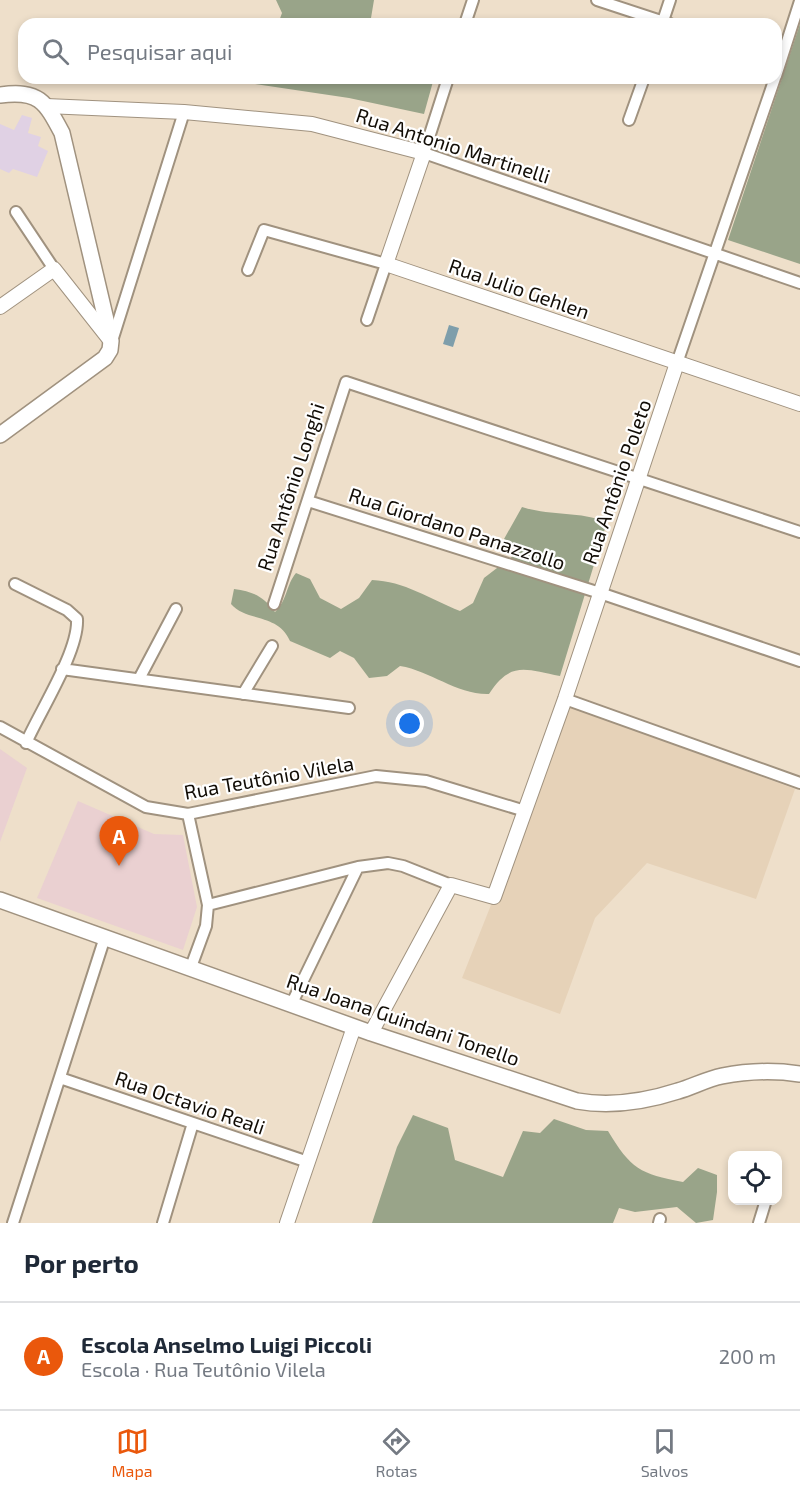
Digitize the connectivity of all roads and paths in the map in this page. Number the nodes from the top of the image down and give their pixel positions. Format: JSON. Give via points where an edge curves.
{"nodes":[{"id":1,"x":473,"y":0,"type":"edge"},
{"id":2,"x":597,"y":0,"type":"edge"},
{"id":3,"x":669,"y":0,"type":"edge"},
{"id":4,"x":800,"y":1,"type":"edge"},
{"id":5,"x":467,"y":18,"type":"edge"},
{"id":6,"x":650,"y":18,"type":"edge"},
{"id":7,"x":666,"y":18,"type":"edge"},
{"id":8,"x":782,"y":52,"type":"edge"},
{"id":9,"x":446,"y":84,"type":"edge"},
{"id":10,"x":642,"y":84,"type":"edge"},
{"id":11,"x":773,"y":84,"type":"edge"},
{"id":12,"x":0,"y":95,"type":"edge"},
{"id":13,"x":46,"y":106,"type":"junction"},
{"id":14,"x":184,"y":112,"type":"junction"},
{"id":15,"x":629,"y":120,"type":"dead end"},
{"id":16,"x":424,"y":153,"type":"junction"},
{"id":17,"x":16,"y":212,"type":"dead end"},
{"id":18,"x":712,"y":254,"type":"junction"},
{"id":19,"x":386,"y":264,"type":"junction"},
{"id":20,"x":54,"y":269,"type":"junction"},
{"id":21,"x":248,"y":270,"type":"dead end"},
{"id":22,"x":800,"y":283,"type":"edge"},
{"id":23,"x":0,"y":307,"type":"edge"},
{"id":24,"x":368,"y":320,"type":"dead end"},
{"id":25,"x":111,"y":341,"type":"junction"},
{"id":26,"x":677,"y":363,"type":"junction"},
{"id":27,"x":800,"y":404,"type":"edge"},
{"id":28,"x":0,"y":435,"type":"edge"},
{"id":29,"x":639,"y":479,"type":"junction"},
{"id":30,"x":308,"y":501,"type":"junction"},
{"id":31,"x":800,"y":532,"type":"edge"},
{"id":32,"x":15,"y":584,"type":"dead end"},
{"id":33,"x":600,"y":593,"type":"junction"},
{"id":34,"x":274,"y":604,"type":"dead end"},
{"id":35,"x":176,"y":609,"type":"dead end"},
{"id":36,"x":272,"y":646,"type":"dead end"},
{"id":37,"x":800,"y":661,"type":"edge"},
{"id":38,"x":62,"y":669,"type":"junction"},
{"id":39,"x":139,"y":680,"type":"junction"},
{"id":40,"x":243,"y":694,"type":"junction"},
{"id":41,"x":565,"y":699,"type":"junction"},
{"id":42,"x":349,"y":708,"type":"dead end"},
{"id":43,"x":0,"y":728,"type":"edge"},
{"id":44,"x":26,"y":742,"type":"junction"},
{"id":45,"x":799,"y":780,"type":"edge"},
{"id":46,"x":525,"y":811,"type":"junction"},
{"id":47,"x":188,"y":814,"type":"junction"},
{"id":48,"x":358,"y":867,"type":"junction"},
{"id":49,"x":451,"y":885,"type":"junction"},
{"id":50,"x":0,"y":900,"type":"edge"},
{"id":51,"x":208,"y":905,"type":"junction"},
{"id":52,"x":105,"y":937,"type":"junction"},
{"id":53,"x":191,"y":967,"type":"junction"},
{"id":54,"x":292,"y":1003,"type":"junction"},
{"id":55,"x":354,"y":1027,"type":"junction"},
{"id":56,"x":371,"y":1033,"type":"junction"},
{"id":57,"x":800,"y":1074,"type":"edge"},
{"id":58,"x":60,"y":1078,"type":"junction"},
{"id":59,"x":193,"y":1123,"type":"junction"},
{"id":60,"x":308,"y":1162,"type":"junction"},
{"id":61,"x":764,"y":1205,"type":"edge"},
{"id":62,"x":13,"y":1223,"type":"edge"},
{"id":63,"x":163,"y":1223,"type":"edge"},
{"id":64,"x":287,"y":1223,"type":"edge"},
{"id":65,"x":759,"y":1223,"type":"edge"}],
"edges":[{"from":1,"to":5,"type":"street"},
{"from":2,"to":6,"type":"street"},
{"from":3,"to":7,"type":"street"},
{"from":4,"to":8,"type":"street","name":"Rua Antônio Poleto"},
{"from":9,"to":16,"type":"street"},
{"from":10,"to":15,"type":"street"},
{"from":11,"to":18,"type":"street","name":"Rua Antônio Poleto"},
{"from":12,"to":13,"type":"main road","via":[[30,94]]},
{"from":13,"to":14,"type":"street","name":"Rua Antonio Martinelli"},
{"from":13,"to":25,"type":"main road","via":[[62,133]]},
{"from":14,"to":16,"type":"street","name":"Rua Antonio Martinelli","via":[[312,124]]},
{"from":14,"to":25,"type":"street"},
{"from":16,"to":18,"type":"street","name":"Rua Antonio Martinelli"},
{"from":16,"to":19,"type":"street"},
{"from":17,"to":20,"type":"street"},
{"from":18,"to":22,"type":"street","name":"Rua Antonio Martinelli"},
{"from":18,"to":26,"type":"street","name":"Rua Antônio Poleto"},
{"from":19,"to":21,"type":"street","name":"Rua Julio Gehlen","via":[[264,230]]},
{"from":19,"to":24,"type":"street"},
{"from":19,"to":26,"type":"street","name":"Rua Julio Gehlen"},
{"from":20,"to":23,"type":"street"},
{"from":20,"to":25,"type":"street"},
{"from":25,"to":28,"type":"main road","via":[[105,358]]},
{"from":26,"to":27,"type":"street","name":"Rua Julio Gehlen"},
{"from":26,"to":29,"type":"street","name":"Rua Antônio Poleto"},
{"from":29,"to":30,"type":"street","name":"Rua Antônio Longhi","via":[[346,382]]},
{"from":29,"to":31,"type":"street"},
{"from":29,"to":33,"type":"street","name":"Rua Antônio Poleto"},
{"from":30,"to":33,"type":"street","name":"Rua Giordano Panazzollo"},
{"from":30,"to":34,"type":"street","name":"Rua Antônio Longhi"},
{"from":32,"to":38,"type":"street","via":[[77,619],[74,641]]},
{"from":33,"to":37,"type":"street","name":"Rua Giordano Panazzollo"},
{"from":33,"to":41,"type":"street","name":"Rua Antônio Poleto"},
{"from":35,"to":39,"type":"street"},
{"from":36,"to":40,"type":"street"},
{"from":38,"to":39,"type":"street"},
{"from":38,"to":44,"type":"street"},
{"from":39,"to":40,"type":"street"},
{"from":40,"to":42,"type":"street"},
{"from":41,"to":45,"type":"street"},
{"from":41,"to":46,"type":"street","name":"Rua Antônio Poleto"},
{"from":43,"to":44,"type":"street","name":"Rua Teutônio Vilela"},
{"from":44,"to":47,"type":"street","name":"Rua Teutônio Vilela","via":[[146,807]]},
{"from":46,"to":47,"type":"street","name":"Rua Teutônio Vilela","via":[[426,781],[376,776]]},
{"from":46,"to":49,"type":"street","name":"Rua Antônio Poleto","via":[[494,897]]},
{"from":47,"to":51,"type":"street"},
{"from":48,"to":49,"type":"street","via":[[396,863]]},
{"from":48,"to":51,"type":"street"},
{"from":48,"to":54,"type":"street"},
{"from":49,"to":56,"type":"street"},
{"from":50,"to":52,"type":"main road","name":"Rua Joana Guindani Tonello"},
{"from":51,"to":53,"type":"street","via":[[206,926]]},
{"from":52,"to":53,"type":"main road","name":"Rua Joana Guindani Tonello"},
{"from":52,"to":58,"type":"street"},
{"from":53,"to":54,"type":"main road","name":"Rua Joana Guindani Tonello"},
{"from":54,"to":55,"type":"main road","name":"Rua Joana Guindani Tonello"},
{"from":55,"to":56,"type":"main road","name":"Rua Joana Guindani Tonello"},
{"from":55,"to":60,"type":"street"},
{"from":56,"to":57,"type":"main road","name":"Rua Joana Guindani Tonello","via":[[514,1082],[599,1105],[635,1102],[719,1077],[760,1071]]},
{"from":58,"to":59,"type":"street","name":"Rua Octavio Reali"},
{"from":58,"to":62,"type":"street"},
{"from":59,"to":60,"type":"street","name":"Rua Octavio Reali"},
{"from":59,"to":63,"type":"street"},
{"from":60,"to":64,"type":"street"},
{"from":61,"to":65,"type":"street"}]}
